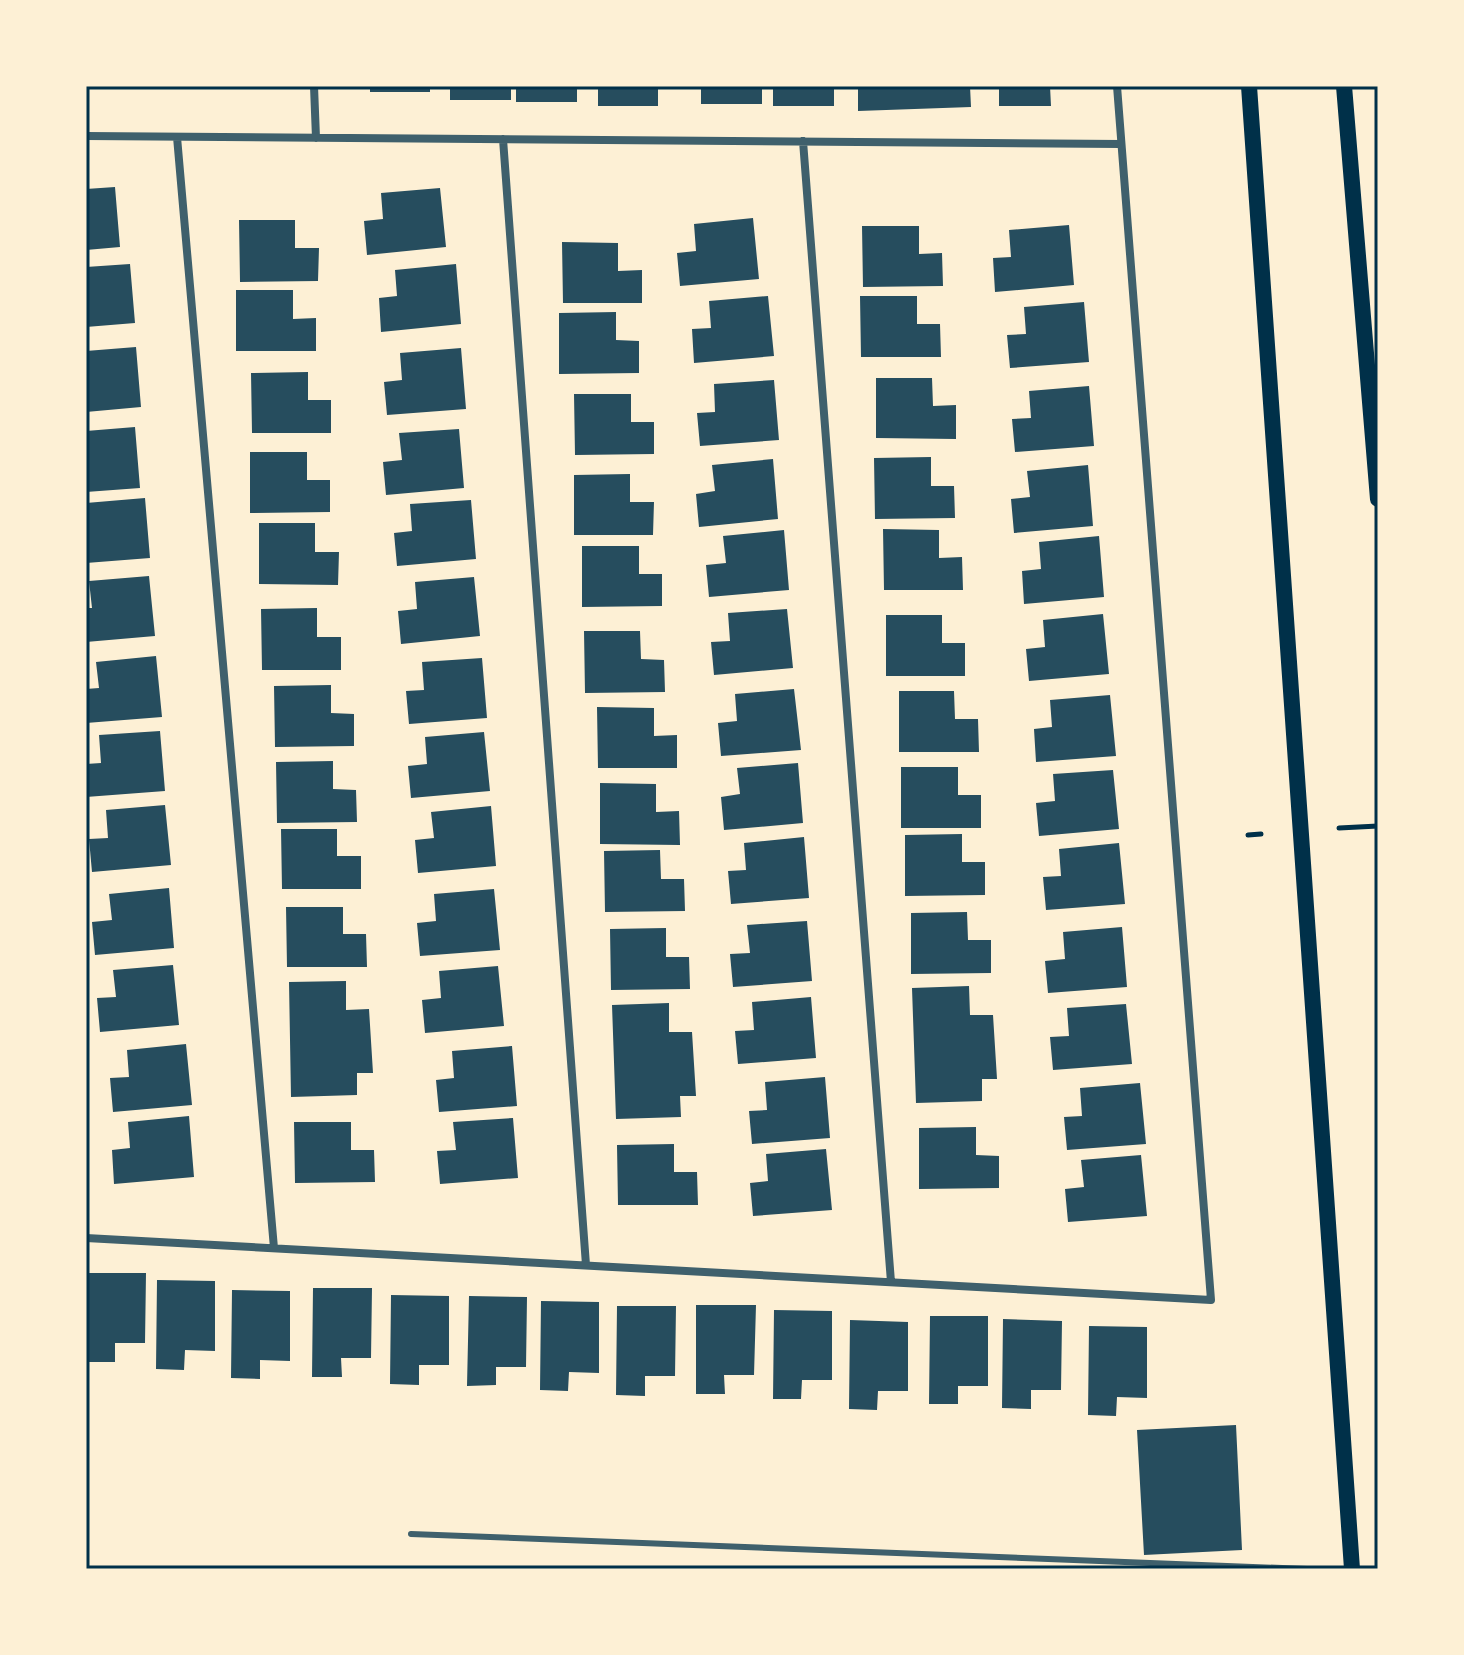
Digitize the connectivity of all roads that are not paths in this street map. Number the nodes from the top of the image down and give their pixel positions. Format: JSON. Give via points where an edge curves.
{"nodes":[{"id":1,"x":314,"y":86,"type":"edge"},
{"id":2,"x":1117,"y":86,"type":"edge"},
{"id":3,"x":1249,"y":86,"type":"edge"},
{"id":4,"x":1344,"y":86,"type":"edge"},
{"id":5,"x":86,"y":136,"type":"edge"},
{"id":6,"x":177,"y":137,"type":"junction"},
{"id":7,"x":316,"y":138,"type":"junction"},
{"id":8,"x":503,"y":139,"type":"junction"},
{"id":9,"x":803,"y":141,"type":"junction"},
{"id":10,"x":1121,"y":144,"type":"junction"},
{"id":11,"x":1378,"y":499,"type":"edge"},
{"id":12,"x":86,"y":1238,"type":"edge"},
{"id":13,"x":274,"y":1248,"type":"junction"},
{"id":14,"x":586,"y":1265,"type":"junction"},
{"id":15,"x":891,"y":1282,"type":"junction"},
{"id":16,"x":411,"y":1534,"type":"dead end"},
{"id":17,"x":1307,"y":1569,"type":"edge"},
{"id":18,"x":1352,"y":1569,"type":"edge"}],
"edges":[{"from":1,"to":7,"type":"street"},
{"from":2,"to":10,"type":"street"},
{"from":3,"to":18,"type":"main road"},
{"from":4,"to":11,"type":"main road"},
{"from":5,"to":6,"type":"street"},
{"from":6,"to":7,"type":"street"},
{"from":6,"to":13,"type":"street"},
{"from":7,"to":8,"type":"street"},
{"from":8,"to":9,"type":"street"},
{"from":8,"to":14,"type":"street"},
{"from":9,"to":10,"type":"street"},
{"from":9,"to":15,"type":"street"},
{"from":10,"to":15,"type":"street","via":[[1211,1300]]},
{"from":12,"to":13,"type":"street"},
{"from":13,"to":14,"type":"street"},
{"from":14,"to":15,"type":"street"},
{"from":16,"to":17,"type":"lane"}]}
